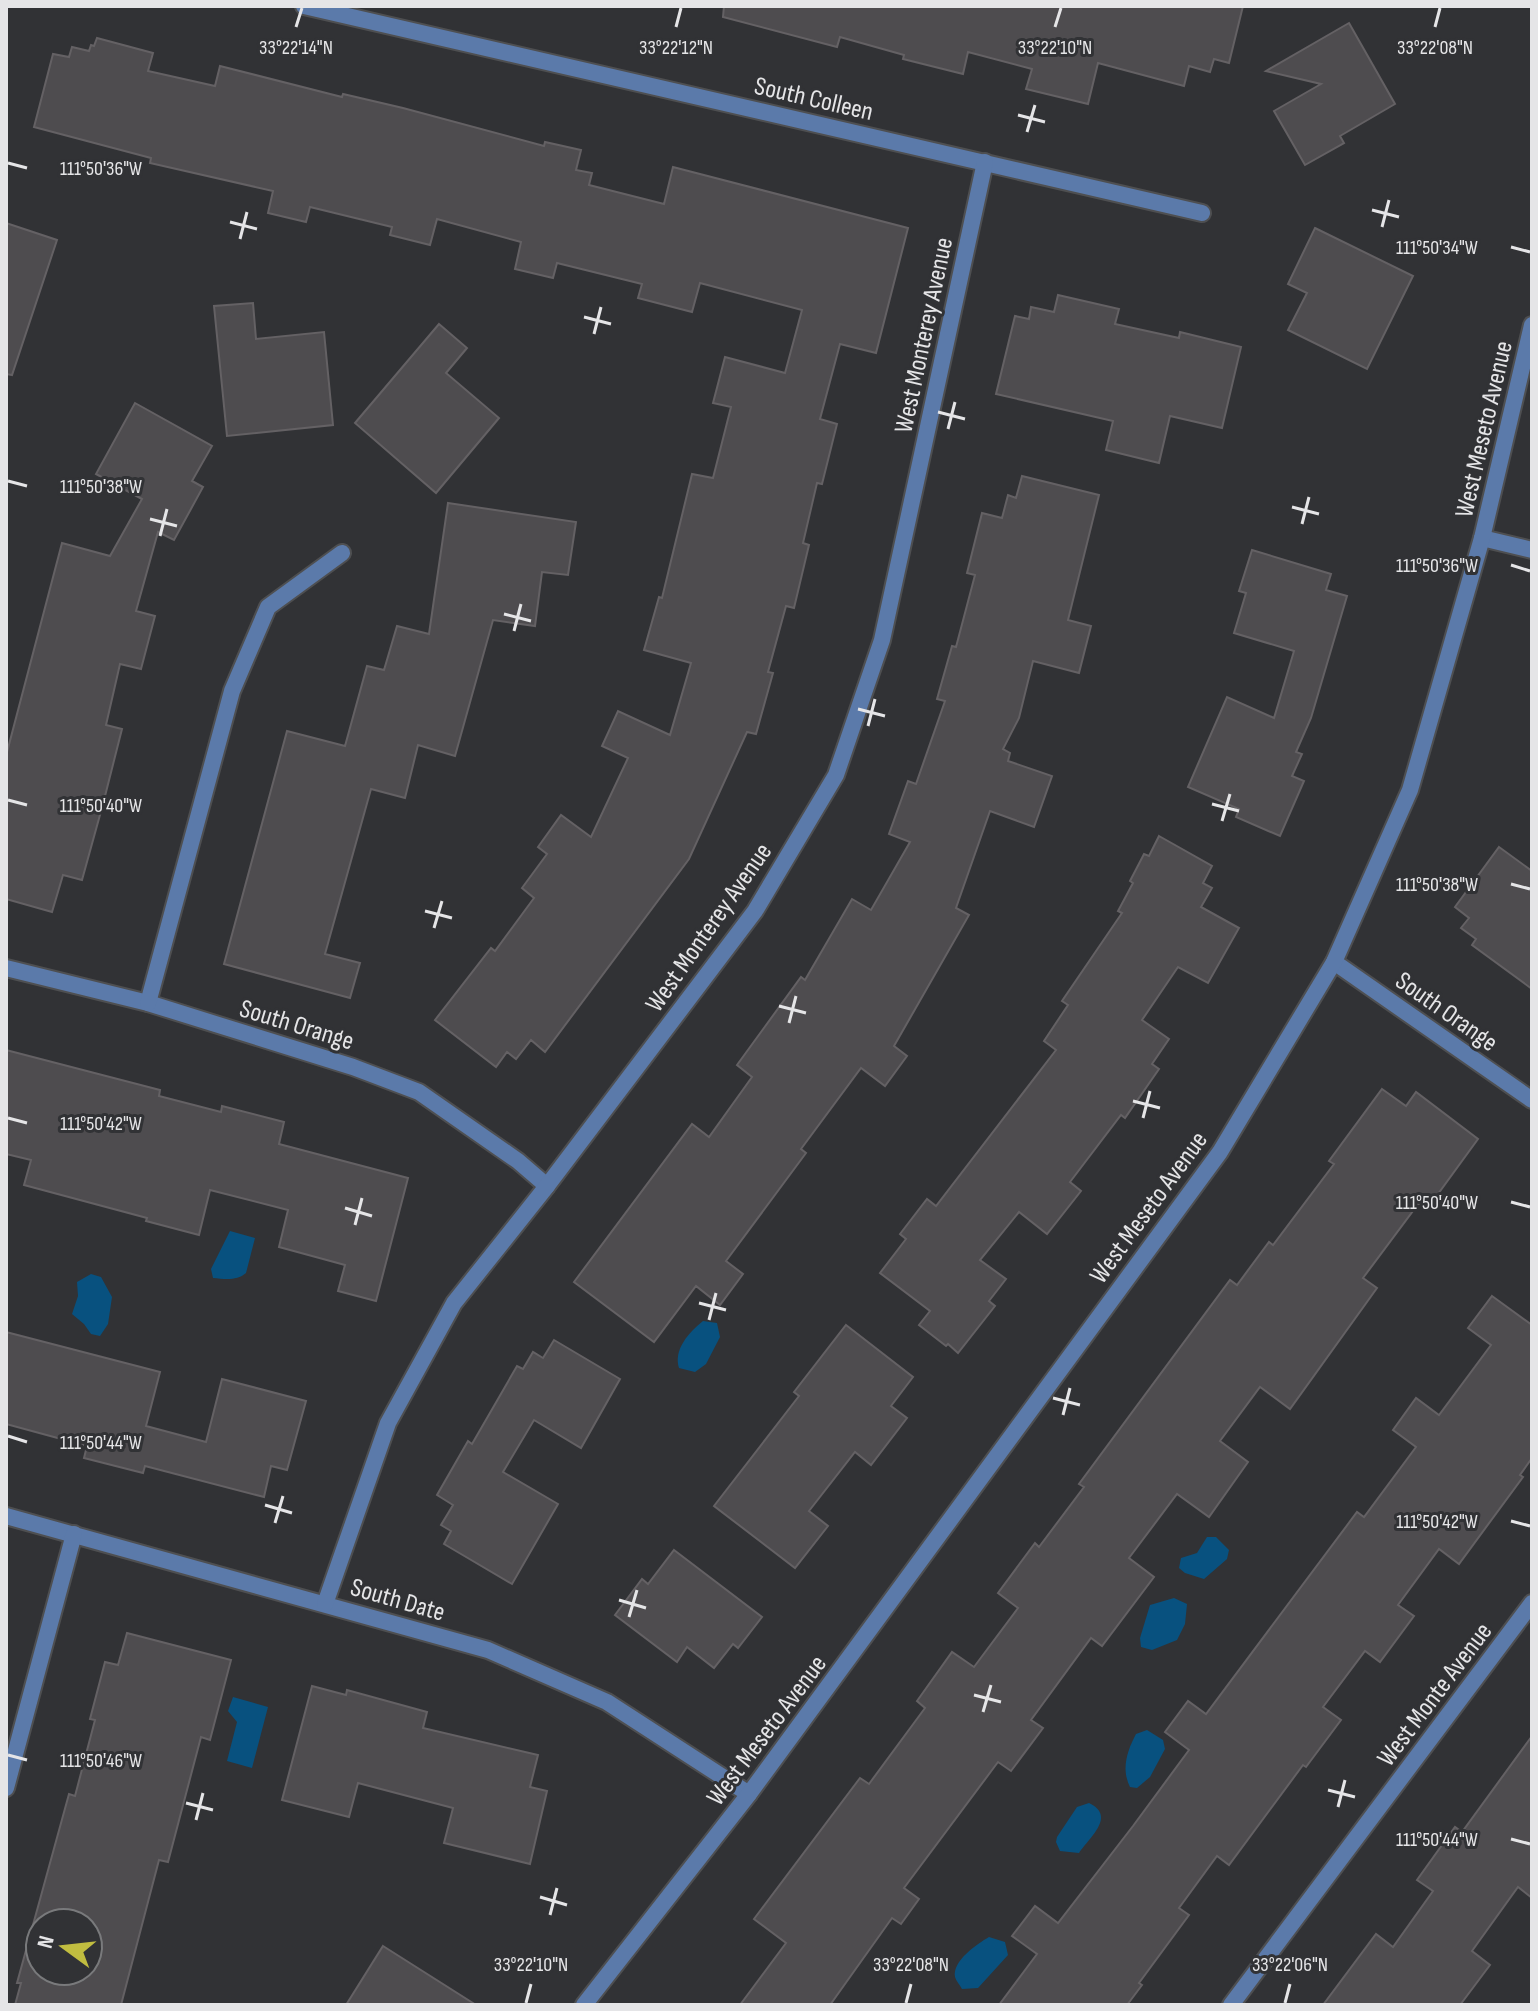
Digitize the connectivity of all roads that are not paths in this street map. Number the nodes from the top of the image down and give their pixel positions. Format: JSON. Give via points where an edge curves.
{"nodes":[{"id":1,"x":304,"y":6,"type":"edge"},
{"id":2,"x":985,"y":162,"type":"junction"},
{"id":3,"x":1202,"y":213,"type":"dead end"},
{"id":4,"x":1532,"y":325,"type":"edge"},
{"id":5,"x":1482,"y":538,"type":"junction"},
{"id":6,"x":1532,"y":550,"type":"edge"},
{"id":7,"x":342,"y":553,"type":"dead end"},
{"id":8,"x":1334,"y":962,"type":"junction"},
{"id":9,"x":6,"y":968,"type":"edge"},
{"id":10,"x":148,"y":1003,"type":"junction"},
{"id":11,"x":1532,"y":1100,"type":"edge"},
{"id":12,"x":547,"y":1186,"type":"junction"},
{"id":13,"x":6,"y":1516,"type":"edge"},
{"id":14,"x":74,"y":1534,"type":"junction"},
{"id":15,"x":1532,"y":1603,"type":"edge"},
{"id":16,"x":325,"y":1604,"type":"junction"},
{"id":17,"x":6,"y":1788,"type":"edge"},
{"id":18,"x":749,"y":1794,"type":"junction"},
{"id":19,"x":584,"y":2005,"type":"edge"},
{"id":20,"x":1231,"y":2005,"type":"edge"}],
"edges":[{"from":1,"to":2,"type":"street","name":"South Colleen"},
{"from":2,"to":3,"type":"street","name":"South Colleen"},
{"from":2,"to":12,"type":"street","name":"West Monterey Avenue","via":[[882,640],[836,775],[755,911]]},
{"from":4,"to":5,"type":"street","name":"West Meseto Avenue"},
{"from":5,"to":6,"type":"street"},
{"from":5,"to":8,"type":"street","name":"West Meseto Avenue","via":[[1410,790]]},
{"from":7,"to":10,"type":"street","via":[[268,607],[232,691]]},
{"from":8,"to":11,"type":"street","name":"South Orange"},
{"from":8,"to":18,"type":"street","name":"West Meseto Avenue","via":[[1220,1152]]},
{"from":9,"to":10,"type":"street","name":"South Orange"},
{"from":10,"to":12,"type":"street","name":"South Orange","via":[[419,1092]]},
{"from":12,"to":16,"type":"street","name":"West Monterey Avenue","via":[[454,1303],[388,1423]]},
{"from":13,"to":14,"type":"street","name":"South Date"},
{"from":14,"to":16,"type":"street","name":"South Date"},
{"from":14,"to":17,"type":"street"},
{"from":15,"to":20,"type":"street","name":"West Monte Avenue"},
{"from":16,"to":18,"type":"street","name":"South Date","via":[[488,1650],[607,1702]]},
{"from":18,"to":19,"type":"street","name":"West Meseto Avenue"}]}
